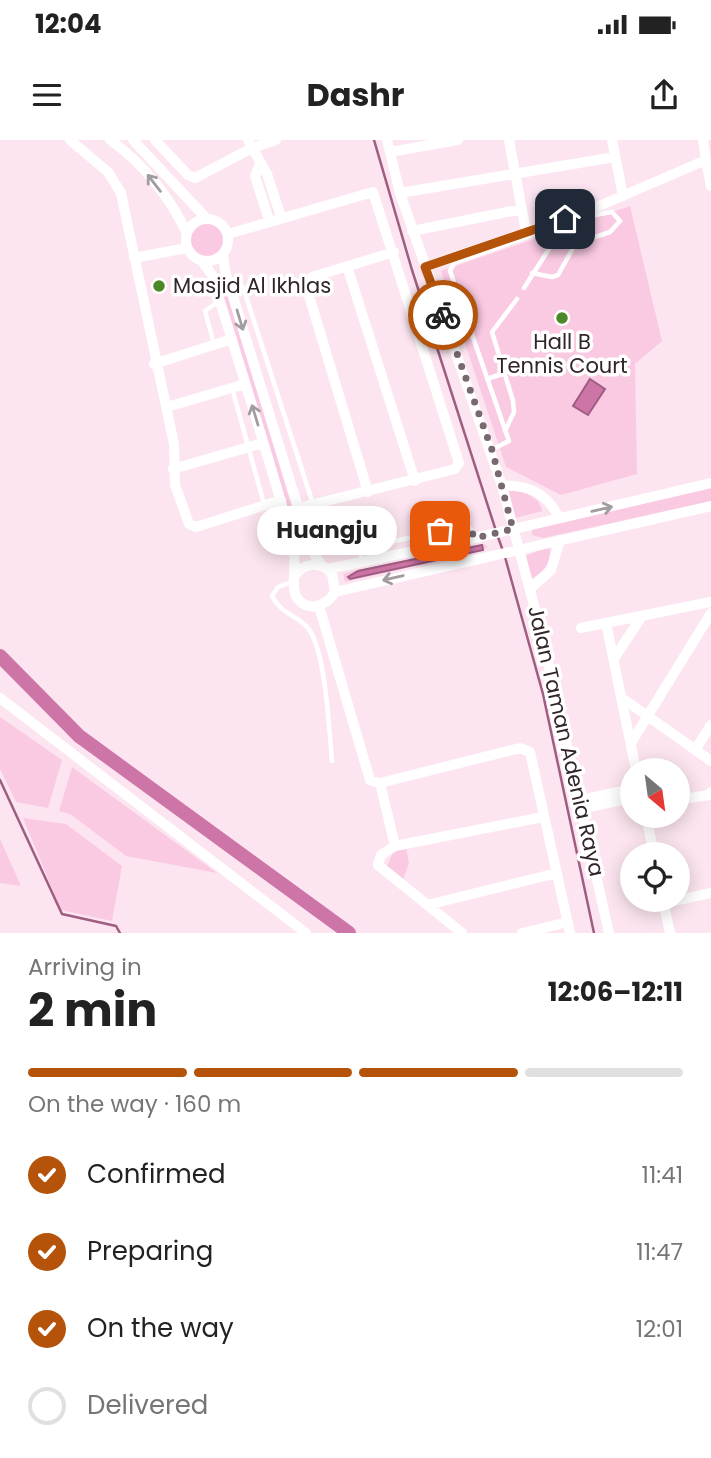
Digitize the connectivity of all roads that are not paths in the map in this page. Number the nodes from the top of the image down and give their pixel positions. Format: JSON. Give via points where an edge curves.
{"nodes":[{"id":1,"x":70,"y":140,"type":"edge"},
{"id":2,"x":110,"y":140,"type":"edge"},
{"id":3,"x":133,"y":140,"type":"edge"},
{"id":4,"x":155,"y":140,"type":"edge"},
{"id":5,"x":276,"y":140,"type":"edge"},
{"id":6,"x":387,"y":140,"type":"edge"},
{"id":7,"x":458,"y":140,"type":"edge"},
{"id":8,"x":509,"y":140,"type":"edge"},
{"id":9,"x":612,"y":140,"type":"edge"},
{"id":10,"x":703,"y":140,"type":"edge"},
{"id":11,"x":250,"y":144,"type":"edge"},
{"id":12,"x":390,"y":152,"type":"junction"},
{"id":13,"x":615,"y":158,"type":"junction"},
{"id":14,"x":706,"y":160,"type":"junction"},
{"id":15,"x":260,"y":164,"type":"junction"},
{"id":16,"x":516,"y":174,"type":"junction"},
{"id":17,"x":711,"y":186,"type":"edge"},
{"id":18,"x":271,"y":187,"type":"junction"},
{"id":19,"x":260,"y":191,"type":"junction"},
{"id":20,"x":400,"y":193,"type":"junction"},
{"id":21,"x":623,"y":197,"type":"junction"},
{"id":22,"x":522,"y":209,"type":"junction"},
{"id":23,"x":592,"y":214,"type":"junction"},
{"id":24,"x":281,"y":216,"type":"junction"},
{"id":25,"x":206,"y":219,"type":"junction"},
{"id":26,"x":269,"y":220,"type":"junction"},
{"id":27,"x":565,"y":224,"type":"junction"},
{"id":28,"x":412,"y":231,"type":"junction"},
{"id":29,"x":526,"y":232,"type":"junction"},
{"id":30,"x":187,"y":234,"type":"junction"},
{"id":31,"x":228,"y":234,"type":"junction"},
{"id":32,"x":574,"y":244,"type":"junction"},
{"id":33,"x":187,"y":248,"type":"junction"},
{"id":34,"x":394,"y":251,"type":"junction"},
{"id":35,"x":223,"y":254,"type":"junction"},
{"id":36,"x":134,"y":258,"type":"junction"},
{"id":37,"x":202,"y":261,"type":"junction"},
{"id":38,"x":347,"y":266,"type":"junction"},
{"id":39,"x":425,"y":267,"type":"junction"},
{"id":40,"x":532,"y":274,"type":"junction"},
{"id":41,"x":524,"y":288,"type":"dead end"},
{"id":42,"x":231,"y":290,"type":"junction"},
{"id":43,"x":517,"y":299,"type":"dead end"},
{"id":44,"x":220,"y":301,"type":"junction"},
{"id":45,"x":232,"y":339,"type":"junction"},
{"id":46,"x":214,"y":345,"type":"junction"},
{"id":47,"x":155,"y":364,"type":"junction"},
{"id":48,"x":271,"y":371,"type":"junction"},
{"id":49,"x":505,"y":373,"type":"junction"},
{"id":50,"x":257,"y":376,"type":"junction"},
{"id":51,"x":487,"y":379,"type":"junction"},
{"id":52,"x":245,"y":384,"type":"junction"},
{"id":53,"x":232,"y":388,"type":"junction"},
{"id":54,"x":167,"y":407,"type":"junction"},
{"id":55,"x":505,"y":432,"type":"junction"},
{"id":56,"x":291,"y":440,"type":"junction"},
{"id":57,"x":263,"y":443,"type":"junction"},
{"id":58,"x":278,"y":444,"type":"junction"},
{"id":59,"x":249,"y":447,"type":"junction"},
{"id":60,"x":492,"y":450,"type":"junction"},
{"id":61,"x":173,"y":470,"type":"junction"},
{"id":62,"x":415,"y":481,"type":"junction"},
{"id":63,"x":711,"y":483,"type":"edge"},
{"id":64,"x":502,"y":486,"type":"junction"},
{"id":65,"x":368,"y":492,"type":"junction"},
{"id":66,"x":281,"y":500,"type":"junction"},
{"id":67,"x":264,"y":505,"type":"junction"},
{"id":68,"x":313,"y":505,"type":"junction"},
{"id":69,"x":711,"y":506,"type":"edge"},
{"id":70,"x":298,"y":508,"type":"junction"},
{"id":71,"x":559,"y":519,"type":"junction"},
{"id":72,"x":512,"y":530,"type":"junction"},
{"id":73,"x":560,"y":540,"type":"junction"},
{"id":74,"x":517,"y":550,"type":"junction"},
{"id":75,"x":324,"y":567,"type":"junction"},
{"id":76,"x":294,"y":578,"type":"junction"},
{"id":77,"x":530,"y":589,"type":"junction"},
{"id":78,"x":335,"y":592,"type":"junction"},
{"id":79,"x":711,"y":603,"type":"edge"},
{"id":80,"x":319,"y":606,"type":"junction"},
{"id":81,"x":711,"y":613,"type":"edge"},
{"id":82,"x":642,"y":616,"type":"junction"},
{"id":83,"x":606,"y":623,"type":"junction"},
{"id":84,"x":325,"y":628,"type":"junction"},
{"id":85,"x":581,"y":628,"type":"dead end"},
{"id":86,"x":310,"y":631,"type":"junction"},
{"id":87,"x":615,"y":657,"type":"junction"},
{"id":88,"x":0,"y":698,"type":"edge"},
{"id":89,"x":622,"y":698,"type":"junction"},
{"id":90,"x":647,"y":717,"type":"junction"},
{"id":91,"x":711,"y":725,"type":"edge"},
{"id":92,"x":631,"y":743,"type":"junction"},
{"id":93,"x":695,"y":750,"type":"junction"},
{"id":94,"x":634,"y":758,"type":"edge"},
{"id":95,"x":332,"y":761,"type":"dead end"},
{"id":96,"x":711,"y":761,"type":"edge"},
{"id":97,"x":380,"y":783,"type":"junction"},
{"id":98,"x":620,"y":793,"type":"edge"},
{"id":99,"x":710,"y":798,"type":"edge"},
{"id":100,"x":620,"y":799,"type":"edge"},
{"id":101,"x":690,"y":799,"type":"edge"},
{"id":102,"x":582,"y":804,"type":"junction"},
{"id":103,"x":543,"y":817,"type":"junction"},
{"id":104,"x":395,"y":846,"type":"junction"},
{"id":105,"x":557,"y":873,"type":"junction"},
{"id":106,"x":711,"y":893,"type":"edge"},
{"id":107,"x":690,"y":896,"type":"edge"},
{"id":108,"x":427,"y":905,"type":"junction"},
{"id":109,"x":665,"y":912,"type":"edge"},
{"id":110,"x":568,"y":922,"type":"junction"},
{"id":111,"x":306,"y":933,"type":"edge"},
{"id":112,"x":462,"y":933,"type":"edge"},
{"id":113,"x":522,"y":933,"type":"edge"},
{"id":114,"x":570,"y":933,"type":"edge"},
{"id":115,"x":609,"y":933,"type":"edge"},
{"id":116,"x":670,"y":933,"type":"edge"}],
"edges":[{"from":1,"to":36,"type":"street","via":[[116,182]]},
{"from":30,"to":2,"type":"street","one_way":true,"via":[[153,181]]},
{"from":3,"to":25,"type":"street"},
{"from":4,"to":11,"type":"street","via":[[195,178]]},
{"from":5,"to":11,"type":"street"},
{"from":6,"to":12,"type":"street","name":"Jalan Taman Adenia Raya"},
{"from":7,"to":12,"type":"street"},
{"from":8,"to":16,"type":"street"},
{"from":9,"to":13,"type":"street"},
{"from":10,"to":14,"type":"street"},
{"from":11,"to":15,"type":"street"},
{"from":12,"to":20,"type":"street","name":"Jalan Taman Adenia Raya"},
{"from":13,"to":16,"type":"street"},
{"from":13,"to":21,"type":"street"},
{"from":14,"to":17,"type":"street"},
{"from":14,"to":21,"type":"street"},
{"from":15,"to":18,"type":"street"},
{"from":15,"to":19,"type":"street","via":[[255,176]]},
{"from":16,"to":20,"type":"street"},
{"from":16,"to":22,"type":"street"},
{"from":18,"to":19,"type":"street"},
{"from":18,"to":24,"type":"street"},
{"from":19,"to":26,"type":"street"},
{"from":20,"to":28,"type":"street","name":"Jalan Taman Adenia Raya"},
{"from":21,"to":29,"type":"street"},
{"from":22,"to":28,"type":"street"},
{"from":22,"to":29,"type":"street"},
{"from":23,"to":27,"type":"lane"},
{"from":23,"to":32,"type":"lane"},
{"from":23,"to":32,"type":"lane","via":[[612,212],[620,221],[610,232]]},
{"from":24,"to":26,"type":"street"},
{"from":24,"to":34,"type":"street","via":[[370,191],[376,195]]},
{"from":25,"to":30,"type":"street","via":[[194,223]]},
{"from":25,"to":31,"type":"street","via":[[220,223]]},
{"from":26,"to":31,"type":"street"},
{"from":27,"to":40,"type":"lane"},
{"from":27,"to":51,"type":"lane","via":[[451,267]]},
{"from":28,"to":39,"type":"street","name":"Jalan Taman Adenia Raya"},
{"from":29,"to":39,"type":"street"},
{"from":30,"to":33,"type":"street"},
{"from":31,"to":35,"type":"street"},
{"from":32,"to":40,"type":"lane","via":[[556,276]]},
{"from":33,"to":36,"type":"street"},
{"from":33,"to":37,"type":"street"},
{"from":34,"to":38,"type":"street"},
{"from":34,"to":62,"type":"street","via":[[459,463],[456,469]]},
{"from":35,"to":37,"type":"street"},
{"from":35,"to":42,"type":"street"},
{"from":36,"to":47,"type":"street"},
{"from":37,"to":44,"type":"street"},
{"from":38,"to":62,"type":"street"},
{"from":38,"to":65,"type":"street","via":[[312,277],[307,289]]},
{"from":39,"to":60,"type":"street","name":"Jalan Taman Adenia Raya"},
{"from":40,"to":41,"type":"lane"},
{"from":42,"to":48,"type":"lane","via":[[243,287]]},
{"from":42,"to":50,"type":"street","one_way":true},
{"from":43,"to":49,"type":"lane","via":[[492,332]]},
{"from":44,"to":45,"type":"street"},
{"from":44,"to":46,"type":"lane","via":[[205,311]]},
{"from":45,"to":46,"type":"street"},
{"from":45,"to":52,"type":"street"},
{"from":46,"to":47,"type":"street"},
{"from":47,"to":54,"type":"street"},
{"from":48,"to":50,"type":"lane"},
{"from":48,"to":56,"type":"lane"},
{"from":49,"to":51,"type":"lane"},
{"from":49,"to":55,"type":"lane","via":[[514,412]]},
{"from":50,"to":58,"type":"street"},
{"from":51,"to":55,"type":"lane"},
{"from":52,"to":53,"type":"street"},
{"from":57,"to":52,"type":"street","one_way":true},
{"from":53,"to":54,"type":"street"},
{"from":53,"to":59,"type":"lane"},
{"from":54,"to":61,"type":"street"},
{"from":55,"to":60,"type":"lane","via":[[509,441]]},
{"from":56,"to":58,"type":"lane"},
{"from":56,"to":68,"type":"lane"},
{"from":57,"to":59,"type":"street"},
{"from":57,"to":66,"type":"street"},
{"from":58,"to":70,"type":"street"},
{"from":59,"to":61,"type":"street"},
{"from":59,"to":67,"type":"lane"},
{"from":60,"to":64,"type":"street","name":"Jalan Taman Adenia Raya"},
{"from":61,"to":67,"type":"street","via":[[192,528]]},
{"from":62,"to":65,"type":"street"},
{"from":71,"to":63,"type":"street","one_way":true},
{"from":64,"to":71,"type":"street","via":[[522,485],[542,495]]},
{"from":64,"to":72,"type":"street","name":"Jalan Taman Adenia Raya"},
{"from":65,"to":68,"type":"street"},
{"from":66,"to":67,"type":"street"},
{"from":66,"to":76,"type":"street","via":[[296,555]]},
{"from":68,"to":70,"type":"street"},
{"from":69,"to":73,"type":"street"},
{"from":70,"to":75,"type":"street","via":[[311,549]]},
{"from":71,"to":72,"type":"street"},
{"from":72,"to":74,"type":"street","name":"Jalan Taman Adenia Raya"},
{"from":72,"to":75,"type":"street"},
{"from":73,"to":74,"type":"street"},
{"from":73,"to":77,"type":"street","via":[[551,570]]},
{"from":74,"to":77,"type":"street","name":"Jalan Taman Adenia Raya"},
{"from":74,"to":78,"type":"street","one_way":true},
{"from":75,"to":76,"type":"street","via":[[306,565]]},
{"from":75,"to":78,"type":"street","via":[[335,579]]},
{"from":76,"to":80,"type":"street","via":[[299,601]]},
{"from":76,"to":86,"type":"lane","via":[[272,596],[282,611]]},
{"from":77,"to":102,"type":"street","name":"Jalan Taman Adenia Raya"},
{"from":78,"to":80,"type":"street"},
{"from":79,"to":82,"type":"street"},
{"from":80,"to":84,"type":"street"},
{"from":81,"to":90,"type":"street"},
{"from":82,"to":83,"type":"street"},
{"from":82,"to":87,"type":"street"},
{"from":83,"to":85,"type":"street"},
{"from":83,"to":87,"type":"street"},
{"from":84,"to":86,"type":"lane"},
{"from":84,"to":97,"type":"street","via":[[367,776]]},
{"from":86,"to":95,"type":"lane","via":[[323,682]]},
{"from":87,"to":89,"type":"street"},
{"from":88,"to":111,"type":"street"},
{"from":89,"to":90,"type":"street"},
{"from":89,"to":92,"type":"street"},
{"from":90,"to":92,"type":"street"},
{"from":90,"to":93,"type":"street"},
{"from":91,"to":93,"type":"street"},
{"from":92,"to":94,"type":"street"},
{"from":93,"to":96,"type":"street"},
{"from":97,"to":103,"type":"street","via":[[525,748],[530,752]]},
{"from":97,"to":104,"type":"street"},
{"from":98,"to":102,"type":"street"},
{"from":99,"to":101,"type":"street"},
{"from":100,"to":102,"type":"street"},
{"from":102,"to":115,"type":"street","name":"Jalan Taman Adenia Raya"},
{"from":103,"to":104,"type":"street"},
{"from":103,"to":105,"type":"street"},
{"from":104,"to":108,"type":"street","via":[[381,855],[378,865]]},
{"from":105,"to":108,"type":"street"},
{"from":105,"to":110,"type":"street"},
{"from":106,"to":107,"type":"street"},
{"from":108,"to":112,"type":"street"},
{"from":109,"to":116,"type":"street"},
{"from":110,"to":113,"type":"street"},
{"from":110,"to":114,"type":"street"}]}
